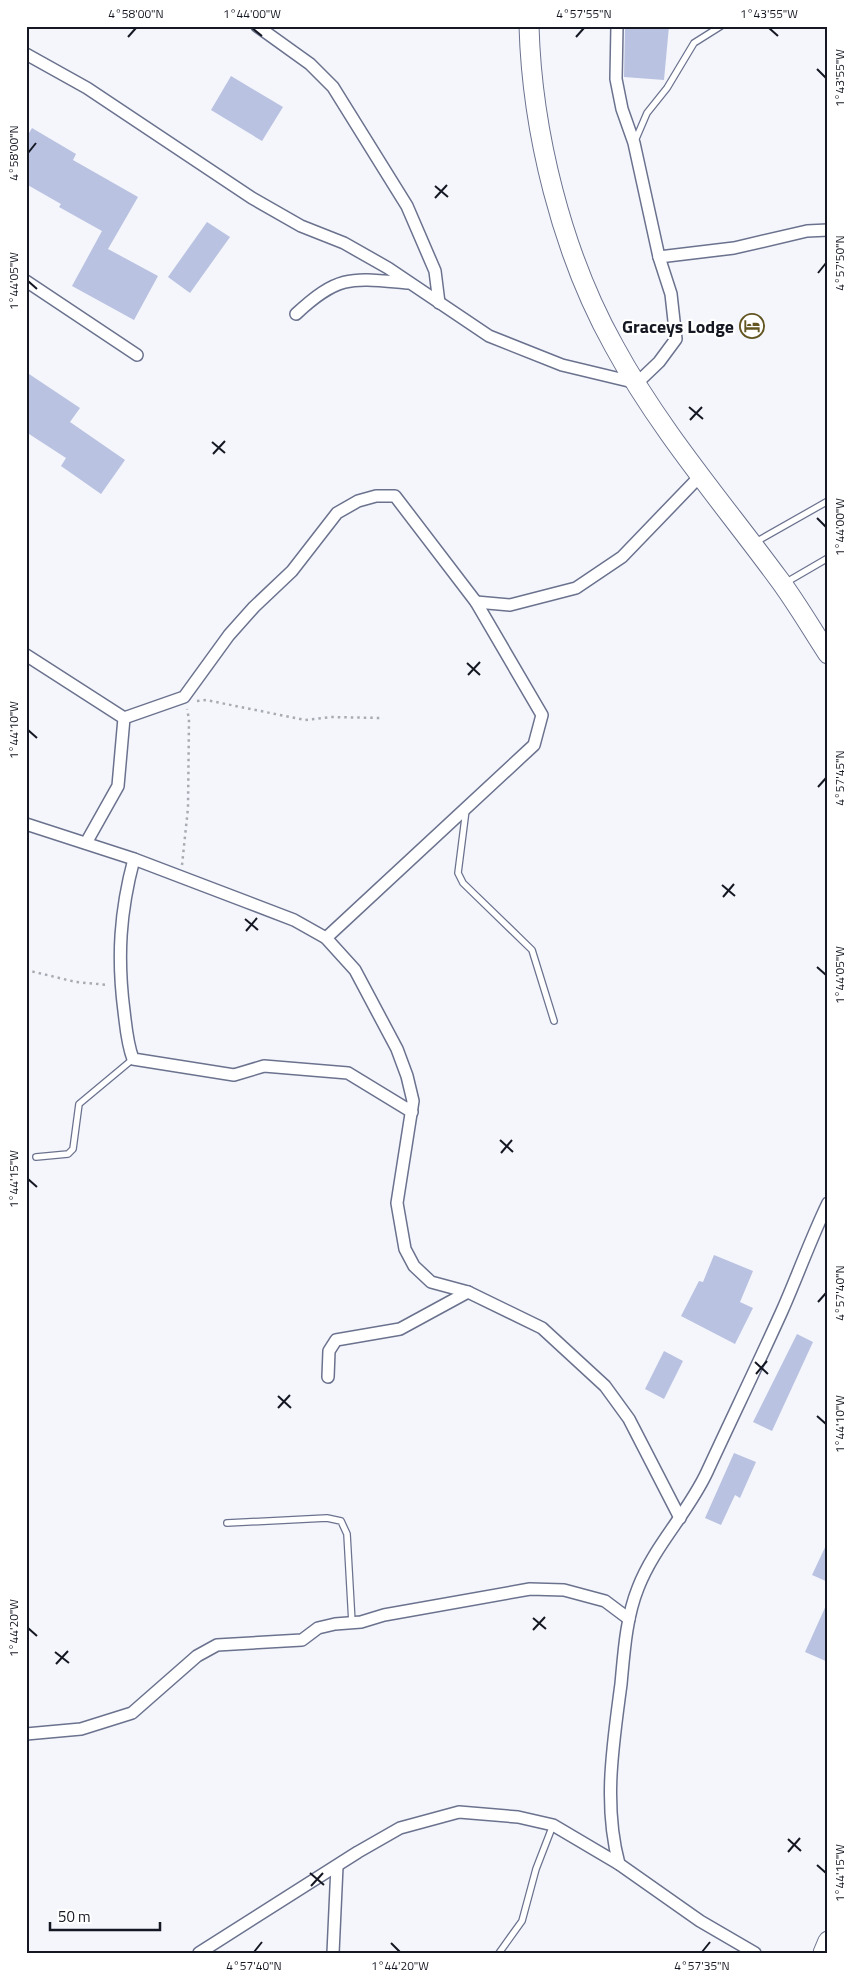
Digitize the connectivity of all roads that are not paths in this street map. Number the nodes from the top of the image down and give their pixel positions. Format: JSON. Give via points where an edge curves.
{"nodes":[{"id":1,"x":256,"y":26,"type":"edge"},
{"id":2,"x":529,"y":26,"type":"edge"},
{"id":3,"x":617,"y":26,"type":"edge"},
{"id":4,"x":721,"y":26,"type":"edge"},
{"id":5,"x":26,"y":54,"type":"edge"},
{"id":6,"x":634,"y":143,"type":"junction"},
{"id":7,"x":828,"y":230,"type":"edge"},
{"id":8,"x":658,"y":257,"type":"junction"},
{"id":9,"x":26,"y":281,"type":"edge"},
{"id":10,"x":409,"y":283,"type":"junction"},
{"id":11,"x":439,"y":303,"type":"junction"},
{"id":12,"x":296,"y":314,"type":"dead end"},
{"id":13,"x":137,"y":356,"type":"dead end"},
{"id":14,"x":637,"y":383,"type":"junction"},
{"id":15,"x":701,"y":475,"type":"junction"},
{"id":16,"x":828,"y":501,"type":"edge"},
{"id":17,"x":752,"y":544,"type":"junction"},
{"id":18,"x":828,"y":558,"type":"edge"},
{"id":19,"x":783,"y":585,"type":"junction"},
{"id":20,"x":476,"y":602,"type":"junction"},
{"id":21,"x":828,"y":654,"type":"edge"},
{"id":22,"x":26,"y":656,"type":"edge"},
{"id":23,"x":124,"y":718,"type":"junction"},
{"id":24,"x":466,"y":808,"type":"junction"},
{"id":25,"x":26,"y":824,"type":"edge"},
{"id":26,"x":86,"y":843,"type":"junction"},
{"id":27,"x":134,"y":859,"type":"junction"},
{"id":28,"x":326,"y":938,"type":"junction"},
{"id":29,"x":554,"y":1021,"type":"dead end"},
{"id":30,"x":133,"y":1059,"type":"junction"},
{"id":31,"x":412,"y":1112,"type":"junction"},
{"id":32,"x":36,"y":1157,"type":"dead end"},
{"id":33,"x":828,"y":1203,"type":"edge"},
{"id":34,"x":468,"y":1292,"type":"junction"},
{"id":35,"x":328,"y":1378,"type":"dead end"},
{"id":36,"x":680,"y":1518,"type":"junction"},
{"id":37,"x":227,"y":1523,"type":"dead end"},
{"id":38,"x":629,"y":1619,"type":"junction"},
{"id":39,"x":352,"y":1622,"type":"junction"},
{"id":40,"x":26,"y":1734,"type":"edge"},
{"id":41,"x":554,"y":1825,"type":"junction"},
{"id":42,"x":619,"y":1864,"type":"junction"},
{"id":43,"x":336,"y":1866,"type":"junction"},
{"id":44,"x":199,"y":1953,"type":"edge"},
{"id":45,"x":333,"y":1953,"type":"edge"},
{"id":46,"x":498,"y":1953,"type":"edge"},
{"id":47,"x":755,"y":1953,"type":"edge"}],
"edges":[{"from":1,"to":11,"type":"street","via":[[310,64],[333,88],[406,206],[435,271]]},
{"from":2,"to":14,"type":"highway","via":[[537,108],[551,178],[566,230],[596,312]]},
{"from":3,"to":6,"type":"street","via":[[616,79]]},
{"from":4,"to":6,"type":"lane","via":[[694,43],[667,88],[646,113]]},
{"from":5,"to":10,"type":"street","via":[[87,88],[252,198],[301,226],[344,243]]},
{"from":6,"to":8,"type":"street"},
{"from":7,"to":8,"type":"street","via":[[774,237],[734,248]]},
{"from":8,"to":14,"type":"street","via":[[671,294],[676,338],[659,362]]},
{"from":9,"to":13,"type":"street"},
{"from":10,"to":11,"type":"street"},
{"from":10,"to":12,"type":"street","via":[[365,279],[336,283]]},
{"from":11,"to":14,"type":"street","via":[[489,336],[562,365]]},
{"from":14,"to":15,"type":"highway"},
{"from":15,"to":17,"type":"highway"},
{"from":15,"to":20,"type":"street","via":[[622,557],[576,588],[510,606]]},
{"from":16,"to":17,"type":"lane"},
{"from":17,"to":19,"type":"highway"},
{"from":18,"to":19,"type":"lane"},
{"from":19,"to":21,"type":"highway"},
{"from":20,"to":23,"type":"street","via":[[395,496],[376,496],[337,514],[292,572],[254,607],[230,635],[185,700]]},
{"from":20,"to":24,"type":"street","via":[[542,715],[534,745]]},
{"from":22,"to":23,"type":"street"},
{"from":23,"to":26,"type":"street","via":[[118,786]]},
{"from":24,"to":28,"type":"street"},
{"from":24,"to":29,"type":"lane","via":[[458,874],[463,883],[532,950]]},
{"from":25,"to":26,"type":"street"},
{"from":26,"to":27,"type":"street"},
{"from":27,"to":28,"type":"street","via":[[294,920]]},
{"from":27,"to":30,"type":"street","via":[[124,896],[120,930],[121,986],[128,1046]]},
{"from":28,"to":31,"type":"street","via":[[355,970],[397,1049],[414,1101]]},
{"from":30,"to":31,"type":"street","via":[[234,1075],[264,1066],[348,1073]]},
{"from":30,"to":32,"type":"lane","via":[[80,1104],[73,1149],[68,1154]]},
{"from":31,"to":34,"type":"street","via":[[398,1203],[405,1248],[414,1266],[431,1282]]},
{"from":33,"to":36,"type":"street","via":[[705,1476]]},
{"from":34,"to":35,"type":"street","via":[[400,1329],[336,1340],[329,1351]]},
{"from":34,"to":36,"type":"street","via":[[542,1328],[606,1386],[629,1419]]},
{"from":36,"to":38,"type":"street","via":[[652,1559]]},
{"from":37,"to":39,"type":"lane","via":[[327,1518],[341,1521],[348,1534]]},
{"from":38,"to":39,"type":"street","via":[[605,1601],[564,1590],[530,1588]]},
{"from":38,"to":42,"type":"street","via":[[610,1776],[612,1837]]},
{"from":39,"to":40,"type":"street","via":[[318,1628],[302,1640],[217,1646],[197,1656],[132,1713],[81,1729]]},
{"from":41,"to":42,"type":"street"},
{"from":41,"to":43,"type":"street","via":[[518,1817],[459,1812],[400,1828]]},
{"from":41,"to":46,"type":"lane","via":[[536,1869],[522,1921]]},
{"from":42,"to":47,"type":"street","via":[[700,1921]]},
{"from":43,"to":44,"type":"street"},
{"from":43,"to":45,"type":"street"}]}
